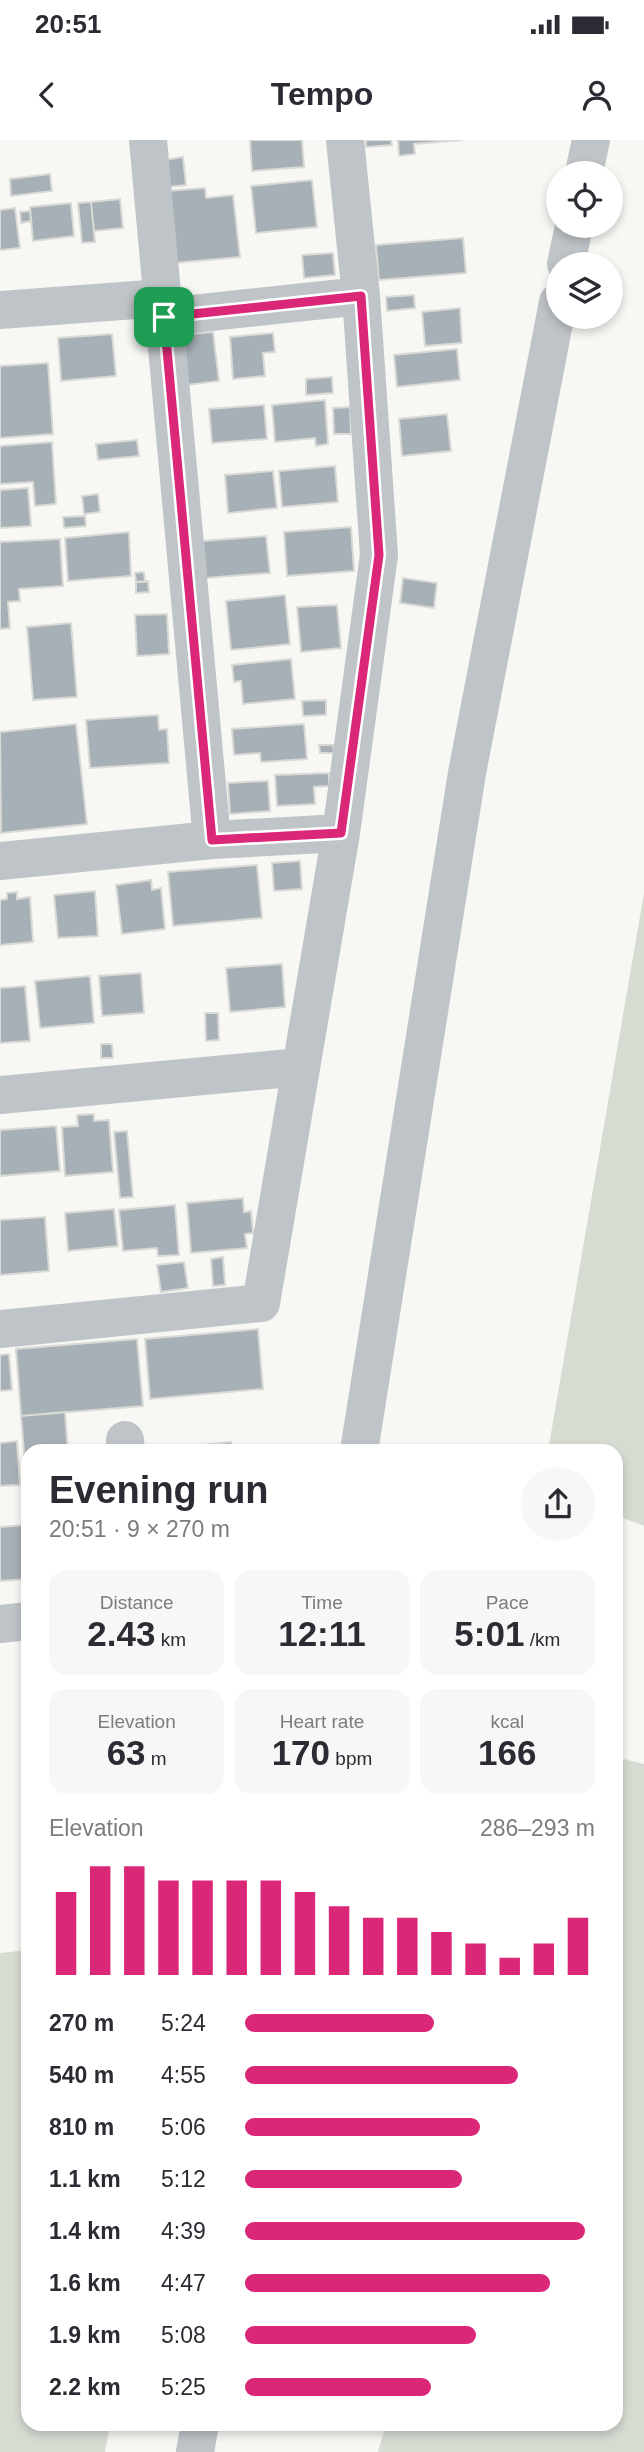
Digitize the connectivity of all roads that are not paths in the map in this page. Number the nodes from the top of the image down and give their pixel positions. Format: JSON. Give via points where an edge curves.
{"nodes":[{"id":1,"x":148,"y":140,"type":"edge"},
{"id":2,"x":345,"y":140,"type":"edge"},
{"id":3,"x":591,"y":140,"type":"edge"},
{"id":4,"x":587,"y":161,"type":"edge"},
{"id":5,"x":361,"y":296,"type":"junction"},
{"id":6,"x":163,"y":307,"type":"junction"},
{"id":7,"x":0,"y":310,"type":"edge"},
{"id":8,"x":553,"y":329,"type":"edge"},
{"id":9,"x":341,"y":833,"type":"junction"},
{"id":10,"x":212,"y":840,"type":"junction"},
{"id":11,"x":0,"y":861,"type":"edge"},
{"id":12,"x":301,"y":1067,"type":"junction"},
{"id":13,"x":0,"y":1095,"type":"edge"},
{"id":14,"x":0,"y":1329,"type":"edge"},
{"id":15,"x":360,"y":1444,"type":"edge"},
{"id":16,"x":21,"y":1622,"type":"edge"},
{"id":17,"x":0,"y":1623,"type":"edge"},
{"id":18,"x":199,"y":2431,"type":"edge"},
{"id":19,"x":195,"y":2452,"type":"edge"}],
"edges":[{"from":1,"to":6,"type":"street"},
{"from":2,"to":5,"type":"street"},
{"from":3,"to":4,"type":"street"},
{"from":5,"to":6,"type":"street"},
{"from":5,"to":9,"type":"street","via":[[379,555]]},
{"from":6,"to":7,"type":"street"},
{"from":6,"to":10,"type":"street"},
{"from":8,"to":15,"type":"street","via":[[467,773]]},
{"from":9,"to":10,"type":"street"},
{"from":9,"to":12,"type":"street"},
{"from":10,"to":11,"type":"street"},
{"from":12,"to":13,"type":"street"},
{"from":12,"to":14,"type":"street","via":[[261,1303]]},
{"from":16,"to":17,"type":"street"},
{"from":18,"to":19,"type":"street"}]}
